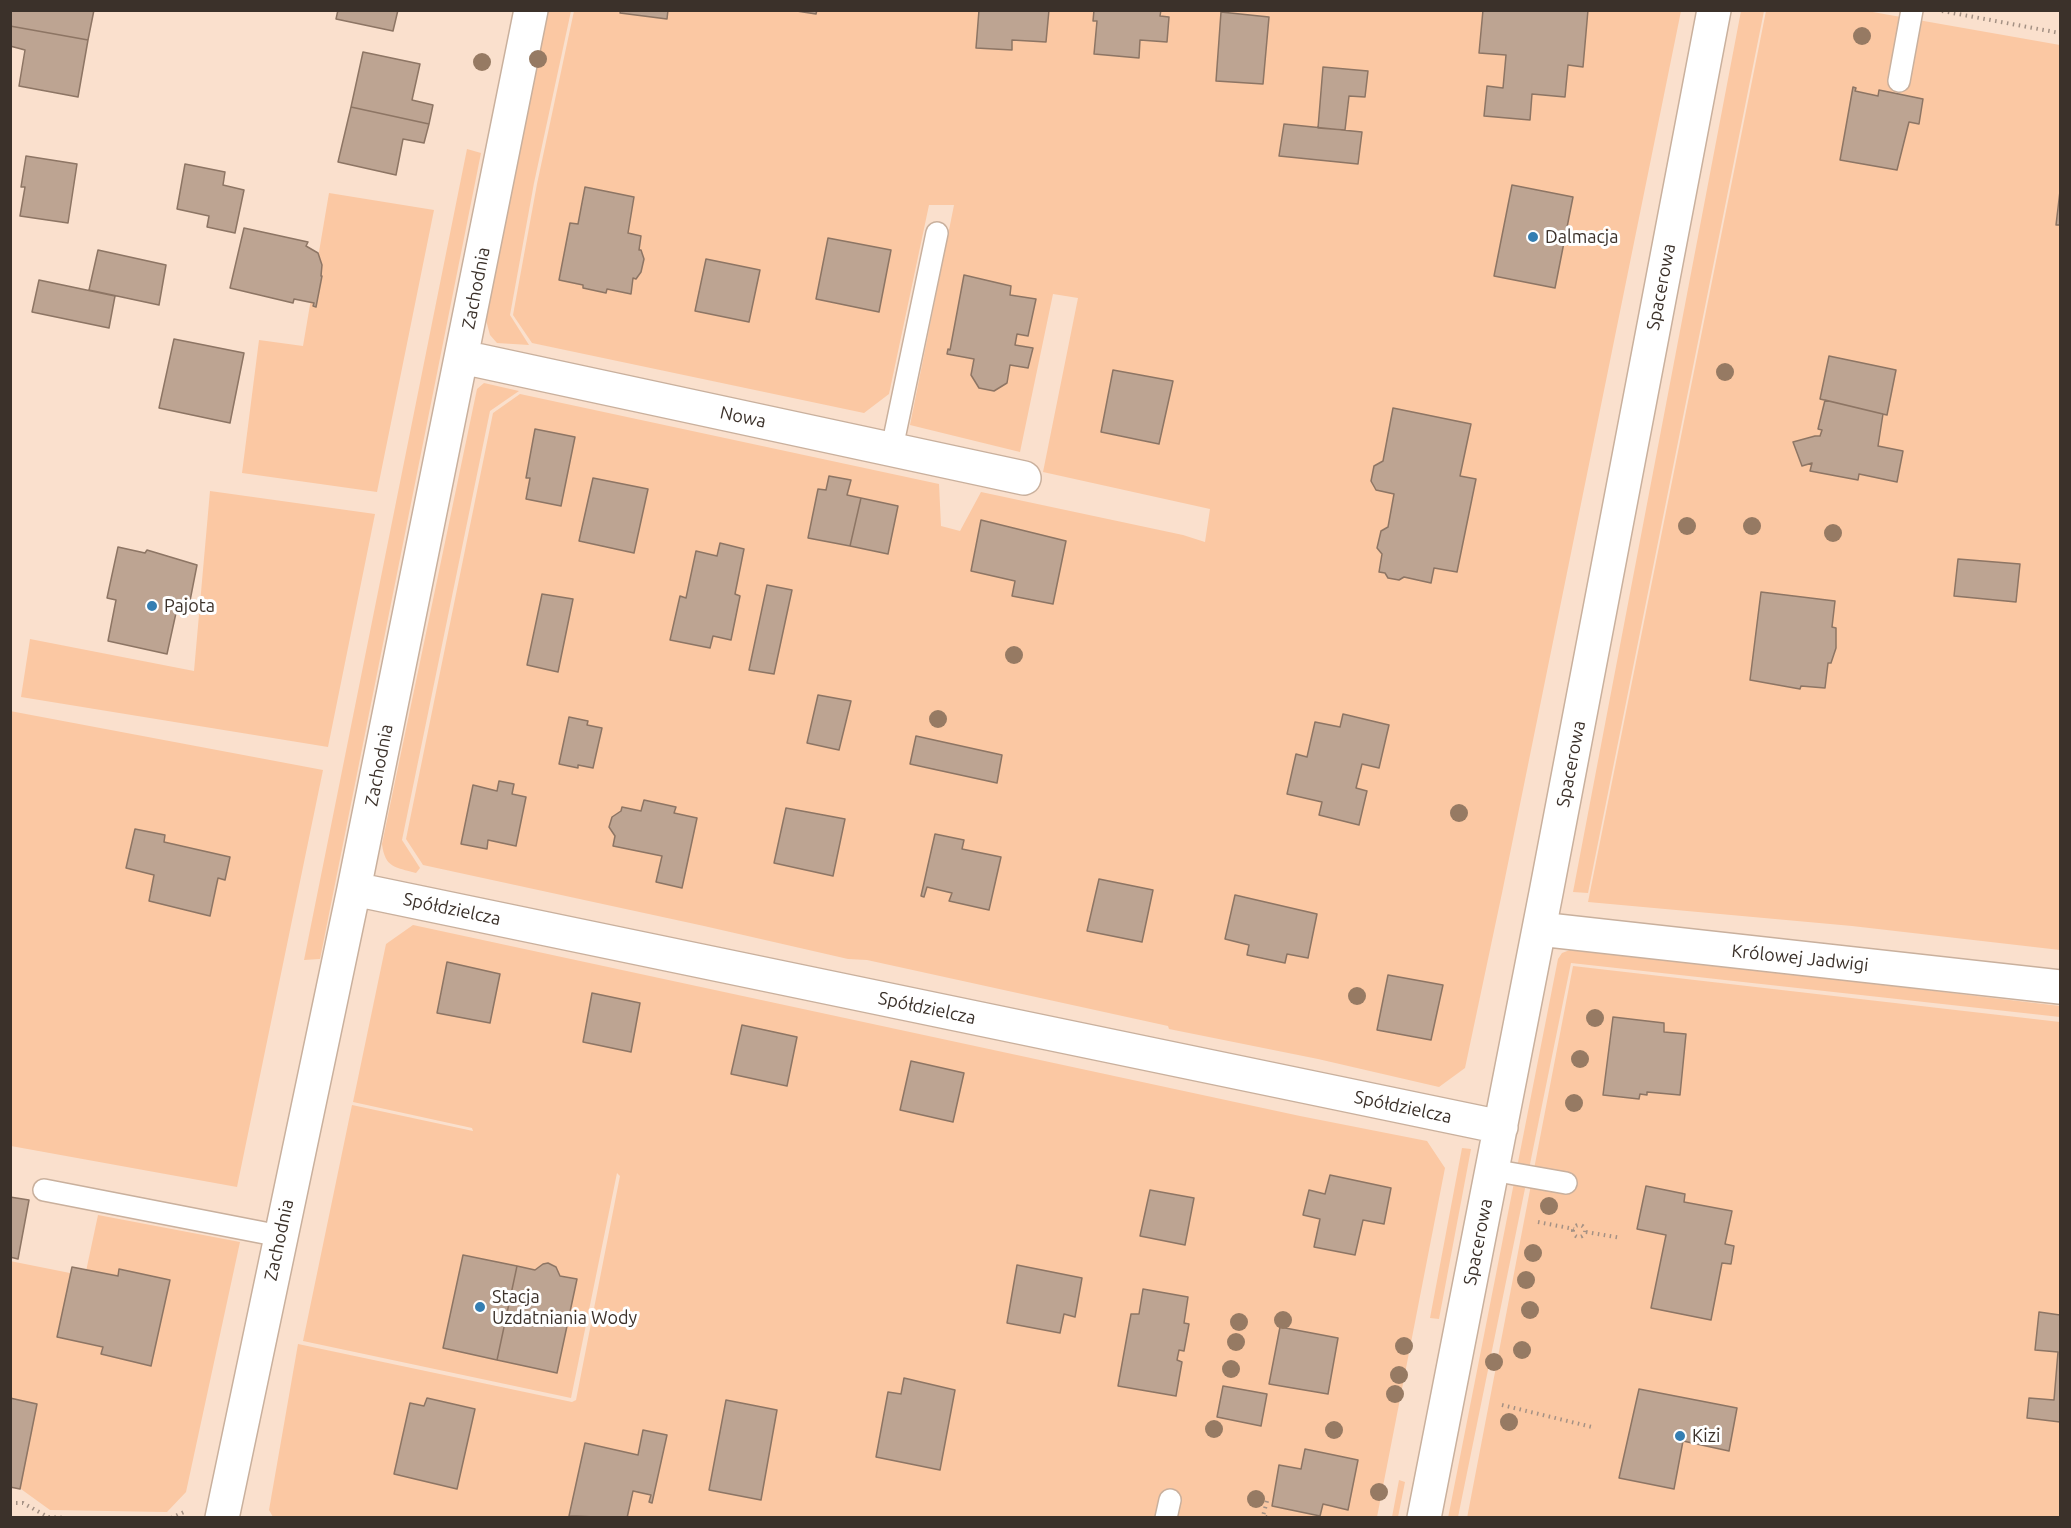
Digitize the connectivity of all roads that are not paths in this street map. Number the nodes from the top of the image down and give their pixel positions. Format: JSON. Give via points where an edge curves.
{"nodes":[{"id":1,"x":531,"y":10,"type":"edge"},
{"id":2,"x":1714,"y":10,"type":"edge"},
{"id":3,"x":1912,"y":10,"type":"edge"},
{"id":4,"x":1899,"y":81,"type":"dead end"},
{"id":5,"x":937,"y":233,"type":"dead end"},
{"id":6,"x":462,"y":357,"type":"junction"},
{"id":7,"x":892,"y":448,"type":"junction"},
{"id":8,"x":1024,"y":478,"type":"dead end"},
{"id":9,"x":354,"y":888,"type":"junction"},
{"id":10,"x":1539,"y":929,"type":"junction"},
{"id":11,"x":2061,"y":987,"type":"edge"},
{"id":12,"x":1501,"y":1127,"type":"junction"},
{"id":13,"x":1492,"y":1170,"type":"junction"},
{"id":14,"x":1566,"y":1184,"type":"dead end"},
{"id":15,"x":44,"y":1190,"type":"dead end"},
{"id":16,"x":280,"y":1236,"type":"junction"},
{"id":17,"x":222,"y":1518,"type":"edge"},
{"id":18,"x":1424,"y":1518,"type":"edge"}],
"edges":[{"from":1,"to":6,"type":"street","name":"Zachodnia"},
{"from":2,"to":10,"type":"street","name":"Spacerowa"},
{"from":3,"to":4,"type":"lane"},
{"from":5,"to":7,"type":"lane"},
{"from":6,"to":7,"type":"street","name":"Nowa"},
{"from":6,"to":9,"type":"street","name":"Zachodnia"},
{"from":7,"to":8,"type":"street","name":"Nowa"},
{"from":9,"to":12,"type":"street","name":"Spółdzielcza"},
{"from":9,"to":16,"type":"street","name":"Zachodnia"},
{"from":10,"to":11,"type":"street","name":"Królowej Jadwigi"},
{"from":10,"to":12,"type":"street","name":"Spacerowa"},
{"from":12,"to":13,"type":"street","name":"Spacerowa"},
{"from":13,"to":14,"type":"lane"},
{"from":13,"to":18,"type":"street","name":"Spacerowa"},
{"from":15,"to":16,"type":"lane"},
{"from":16,"to":17,"type":"street","name":"Zachodnia"}]}
